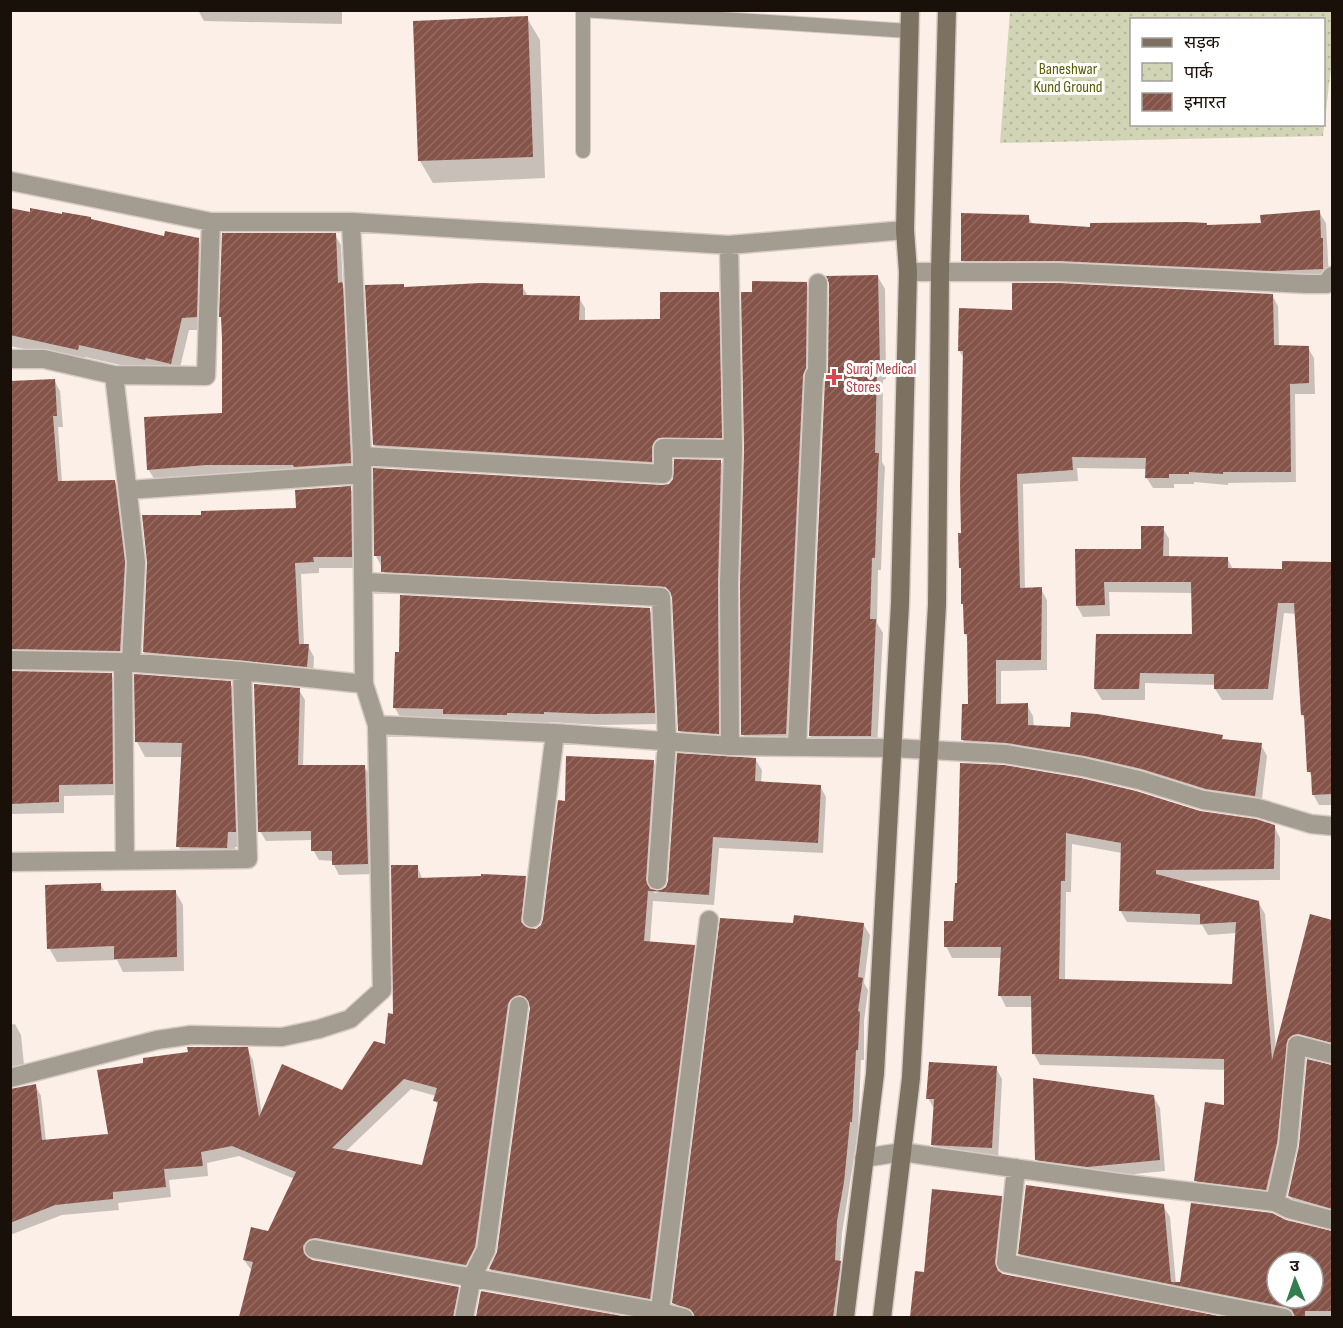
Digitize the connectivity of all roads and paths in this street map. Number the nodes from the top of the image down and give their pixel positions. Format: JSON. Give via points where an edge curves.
{"nodes":[{"id":1,"x":910,"y":10,"type":"edge"},
{"id":2,"x":947,"y":10,"type":"edge"},
{"id":3,"x":583,"y":11,"type":"edge"},
{"id":4,"x":909,"y":31,"type":"junction"},
{"id":5,"x":583,"y":151,"type":"dead end"},
{"id":6,"x":10,"y":182,"type":"edge"},
{"id":7,"x":211,"y":222,"type":"junction"},
{"id":8,"x":351,"y":222,"type":"junction"},
{"id":9,"x":905,"y":230,"type":"junction"},
{"id":10,"x":729,"y":245,"type":"junction"},
{"id":11,"x":908,"y":272,"type":"junction"},
{"id":12,"x":940,"y":273,"type":"junction"},
{"id":13,"x":1332,"y":276,"type":"edge"},
{"id":14,"x":818,"y":283,"type":"dead end"},
{"id":15,"x":10,"y":360,"type":"edge"},
{"id":16,"x":114,"y":375,"type":"junction"},
{"id":17,"x":733,"y":449,"type":"junction"},
{"id":18,"x":362,"y":465,"type":"junction"},
{"id":19,"x":128,"y":490,"type":"junction"},
{"id":20,"x":364,"y":582,"type":"junction"},
{"id":21,"x":10,"y":660,"type":"edge"},
{"id":22,"x":127,"y":662,"type":"junction"},
{"id":23,"x":242,"y":671,"type":"junction"},
{"id":24,"x":364,"y":684,"type":"junction"},
{"id":25,"x":377,"y":725,"type":"junction"},
{"id":26,"x":555,"y":733,"type":"junction"},
{"id":27,"x":667,"y":741,"type":"junction"},
{"id":28,"x":730,"y":746,"type":"junction"},
{"id":29,"x":797,"y":746,"type":"junction"},
{"id":30,"x":893,"y":748,"type":"junction"},
{"id":31,"x":929,"y":749,"type":"junction"},
{"id":32,"x":1332,"y":826,"type":"edge"},
{"id":33,"x":125,"y":861,"type":"junction"},
{"id":34,"x":10,"y":862,"type":"edge"},
{"id":35,"x":657,"y":880,"type":"dead end"},
{"id":36,"x":532,"y":918,"type":"dead end"},
{"id":37,"x":709,"y":920,"type":"dead end"},
{"id":38,"x":519,"y":1006,"type":"dead end"},
{"id":39,"x":1332,"y":1054,"type":"edge"},
{"id":40,"x":10,"y":1078,"type":"edge"},
{"id":41,"x":902,"y":1152,"type":"junction"},
{"id":42,"x":864,"y":1158,"type":"junction"},
{"id":43,"x":1016,"y":1168,"type":"junction"},
{"id":44,"x":1275,"y":1202,"type":"junction"},
{"id":45,"x":1332,"y":1220,"type":"edge"},
{"id":46,"x":314,"y":1249,"type":"dead end"},
{"id":47,"x":472,"y":1277,"type":"junction"},
{"id":48,"x":660,"y":1315,"type":"edge"},
{"id":49,"x":1272,"y":1316,"type":"edge"},
{"id":50,"x":464,"y":1317,"type":"edge"},
{"id":51,"x":684,"y":1317,"type":"edge"},
{"id":52,"x":845,"y":1317,"type":"edge"},
{"id":53,"x":882,"y":1317,"type":"edge"}],
"edges":[{"from":1,"to":4,"type":"street"},
{"from":2,"to":12,"type":"street"},
{"from":3,"to":4,"type":"lane"},
{"from":3,"to":5,"type":"lane"},
{"from":4,"to":9,"type":"street"},
{"from":6,"to":7,"type":"street"},
{"from":7,"to":8,"type":"street"},
{"from":7,"to":16,"type":"street","via":[[206,376]]},
{"from":8,"to":10,"type":"street"},
{"from":8,"to":18,"type":"street"},
{"from":9,"to":10,"type":"street"},
{"from":9,"to":11,"type":"street"},
{"from":10,"to":17,"type":"street"},
{"from":11,"to":12,"type":"street"},
{"from":11,"to":30,"type":"street"},
{"from":12,"to":13,"type":"street","via":[[1059,272],[1326,284]]},
{"from":12,"to":31,"type":"street","via":[[937,605]]},
{"from":14,"to":29,"type":"street"},
{"from":15,"to":16,"type":"street","via":[[44,359]]},
{"from":16,"to":19,"type":"street"},
{"from":17,"to":18,"type":"street","via":[[663,448],[663,474]]},
{"from":17,"to":28,"type":"street"},
{"from":18,"to":19,"type":"street"},
{"from":18,"to":20,"type":"street"},
{"from":19,"to":22,"type":"street","via":[[136,562]]},
{"from":20,"to":24,"type":"street"},
{"from":20,"to":27,"type":"street","via":[[661,597]]},
{"from":21,"to":22,"type":"street"},
{"from":22,"to":23,"type":"street"},
{"from":22,"to":33,"type":"street"},
{"from":23,"to":24,"type":"street"},
{"from":23,"to":33,"type":"street","via":[[248,859]]},
{"from":24,"to":25,"type":"street"},
{"from":25,"to":26,"type":"street"},
{"from":25,"to":40,"type":"street","via":[[382,990],[351,1019],[319,1029],[282,1037],[191,1035],[157,1040]]},
{"from":26,"to":27,"type":"street"},
{"from":26,"to":36,"type":"street"},
{"from":27,"to":28,"type":"street"},
{"from":27,"to":35,"type":"street"},
{"from":28,"to":29,"type":"street"},
{"from":29,"to":30,"type":"street"},
{"from":30,"to":31,"type":"street"},
{"from":30,"to":42,"type":"street","via":[[875,1074]]},
{"from":31,"to":32,"type":"street","via":[[1005,754],[1083,766],[1203,800],[1258,808],[1311,824]]},
{"from":31,"to":41,"type":"street","via":[[911,1078]]},
{"from":33,"to":34,"type":"street"},
{"from":37,"to":48,"type":"street"},
{"from":38,"to":47,"type":"street","via":[[486,1250]]},
{"from":39,"to":44,"type":"street","via":[[1297,1045],[1288,1145]]},
{"from":41,"to":42,"type":"street"},
{"from":41,"to":43,"type":"street"},
{"from":41,"to":53,"type":"street"},
{"from":42,"to":52,"type":"street"},
{"from":43,"to":44,"type":"street"},
{"from":43,"to":49,"type":"street","via":[[1006,1263]]},
{"from":44,"to":45,"type":"street"},
{"from":46,"to":47,"type":"street"},
{"from":47,"to":48,"type":"street"},
{"from":47,"to":50,"type":"street"},
{"from":48,"to":51,"type":"street"}]}
